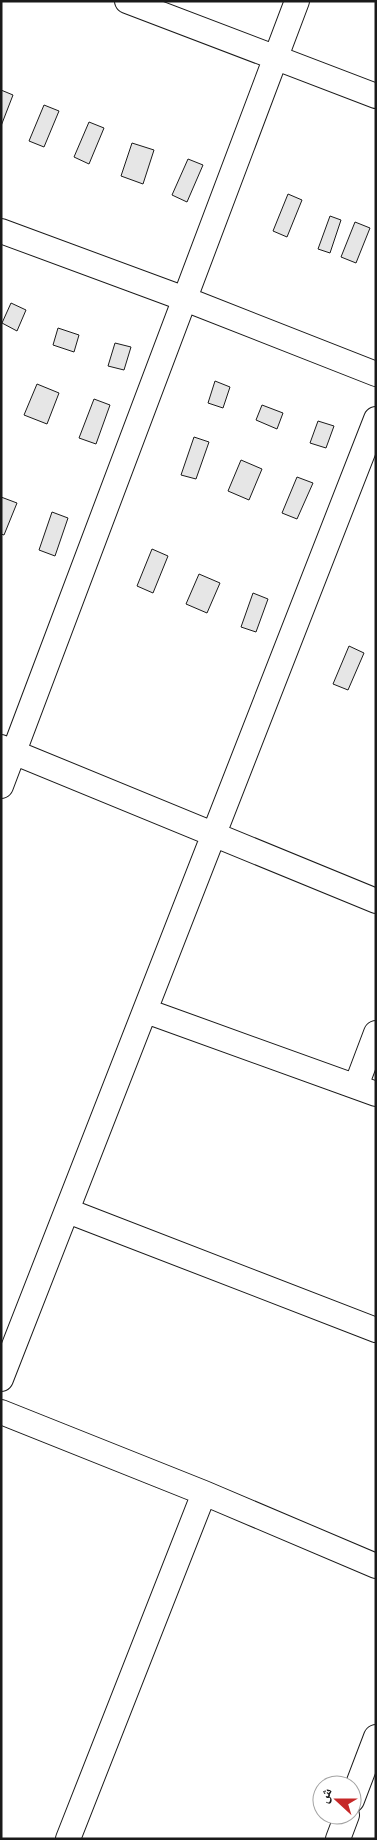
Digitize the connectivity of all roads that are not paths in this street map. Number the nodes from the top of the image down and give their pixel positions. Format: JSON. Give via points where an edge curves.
{"nodes":[{"id":1,"x":127,"y":1,"type":"edge"},
{"id":2,"x":297,"y":1,"type":"edge"},
{"id":3,"x":276,"y":58,"type":"junction"},
{"id":4,"x":376,"y":96,"type":"edge"},
{"id":5,"x":1,"y":230,"type":"edge"},
{"id":6,"x":185,"y":299,"type":"junction"},
{"id":7,"x":376,"y":374,"type":"edge"},
{"id":8,"x":376,"y":419,"type":"edge"},
{"id":9,"x":8,"y":749,"type":"edge"},
{"id":10,"x":1,"y":786,"type":"edge"},
{"id":11,"x":215,"y":834,"type":"junction"},
{"id":12,"x":376,"y":901,"type":"edge"},
{"id":13,"x":146,"y":1011,"type":"junction"},
{"id":14,"x":376,"y":1033,"type":"edge"},
{"id":15,"x":366,"y":1090,"type":"edge"},
{"id":16,"x":68,"y":1212,"type":"junction"},
{"id":17,"x":376,"y":1330,"type":"edge"},
{"id":18,"x":1,"y":1379,"type":"edge"},
{"id":19,"x":1,"y":1412,"type":"edge"},
{"id":20,"x":204,"y":1493,"type":"junction"},
{"id":21,"x":376,"y":1566,"type":"edge"},
{"id":22,"x":376,"y":1737,"type":"edge"},
{"id":23,"x":362,"y":1775,"type":"edge"},
{"id":24,"x":343,"y":1825,"type":"edge"},
{"id":25,"x":68,"y":1839,"type":"edge"},
{"id":26,"x":338,"y":1839,"type":"edge"}],
"edges":[{"from":1,"to":3,"type":"street"},
{"from":2,"to":3,"type":"street"},
{"from":3,"to":4,"type":"street"},
{"from":3,"to":6,"type":"street"},
{"from":5,"to":6,"type":"street"},
{"from":6,"to":7,"type":"street"},
{"from":6,"to":9,"type":"street"},
{"from":8,"to":11,"type":"street"},
{"from":9,"to":10,"type":"street"},
{"from":9,"to":11,"type":"street"},
{"from":11,"to":12,"type":"street"},
{"from":11,"to":13,"type":"street"},
{"from":13,"to":15,"type":"street"},
{"from":13,"to":16,"type":"street"},
{"from":14,"to":15,"type":"street"},
{"from":16,"to":17,"type":"street"},
{"from":16,"to":18,"type":"street"},
{"from":19,"to":20,"type":"street"},
{"from":20,"to":21,"type":"street"},
{"from":20,"to":25,"type":"street"},
{"from":22,"to":23,"type":"street"},
{"from":24,"to":26,"type":"street"}]}
